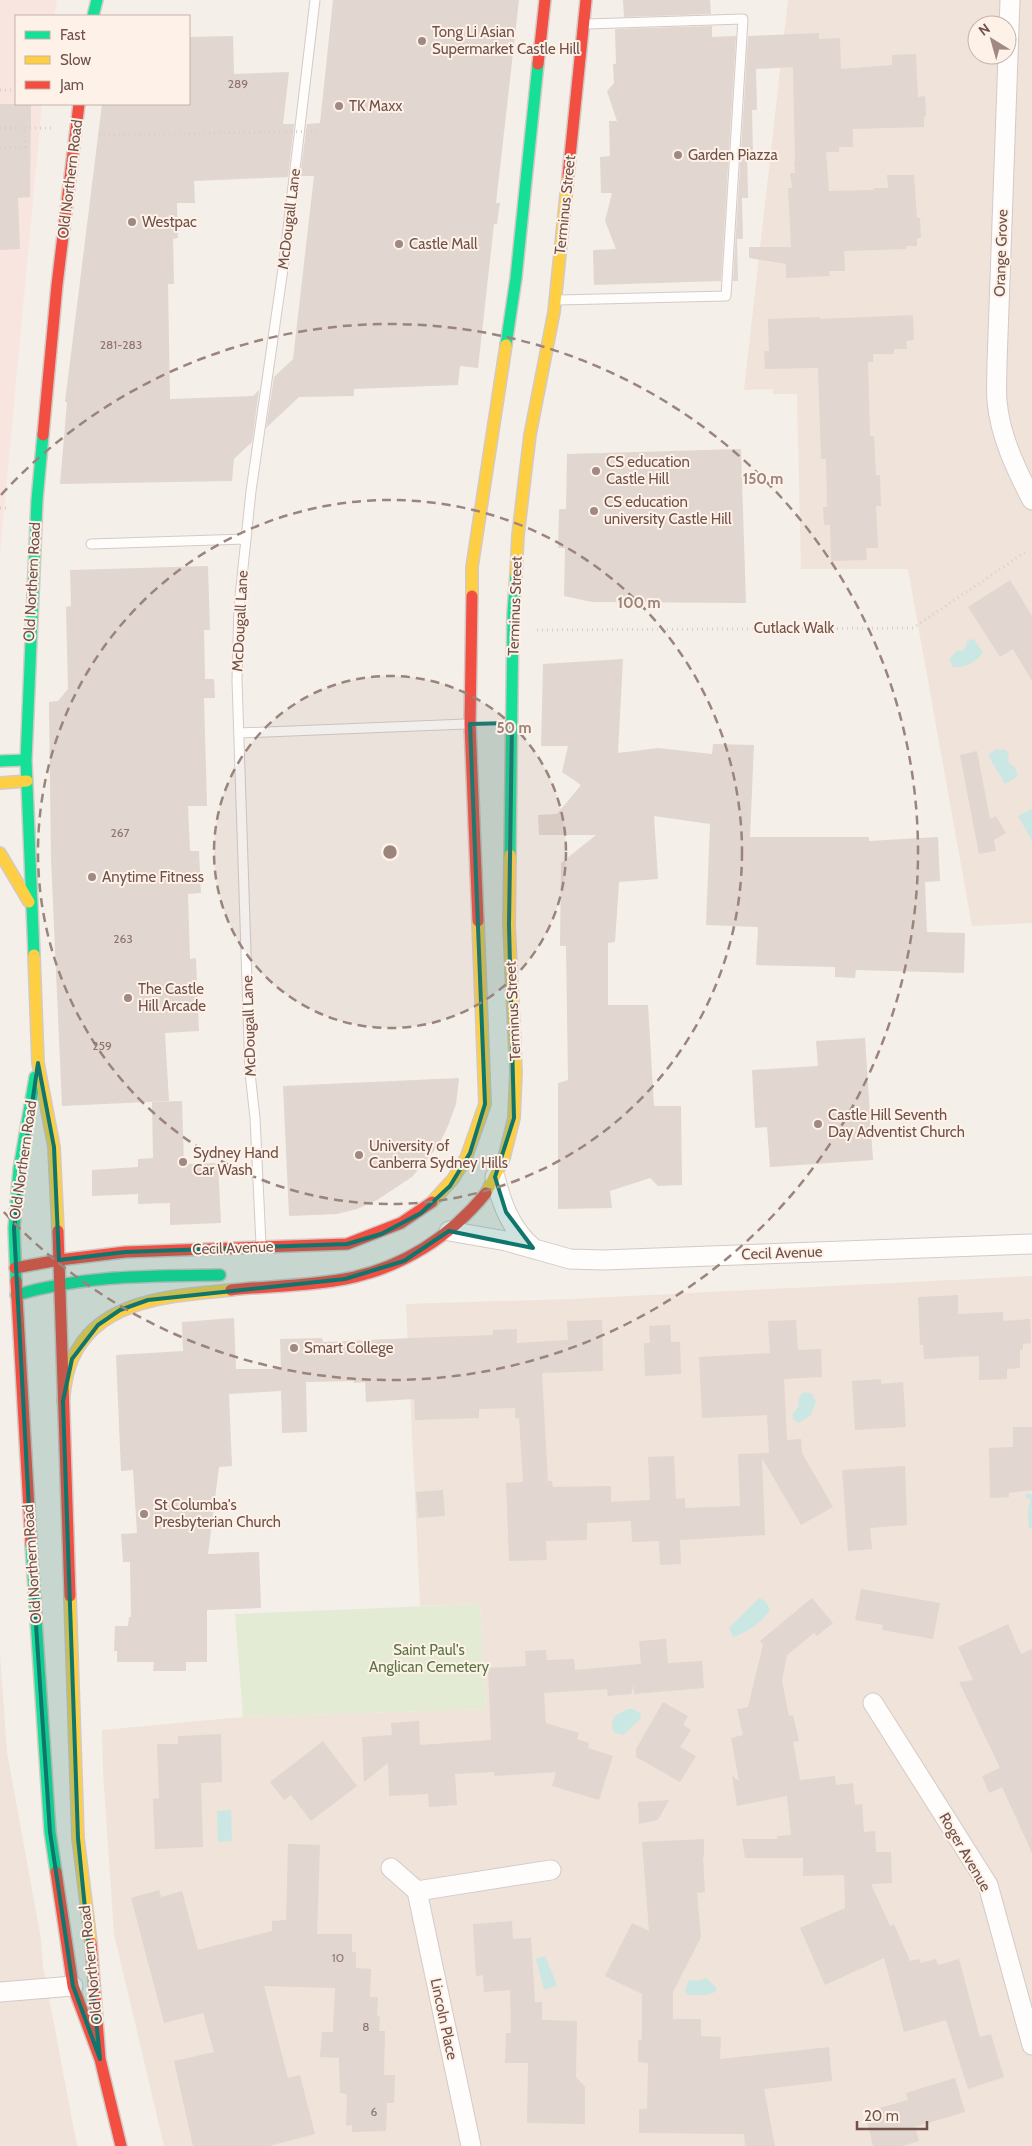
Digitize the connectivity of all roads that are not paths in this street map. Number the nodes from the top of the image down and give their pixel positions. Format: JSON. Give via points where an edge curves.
{"nodes":[{"id":1,"x":97,"y":0,"type":"edge"},
{"id":2,"x":315,"y":0,"type":"edge"},
{"id":3,"x":545,"y":0,"type":"edge"},
{"id":4,"x":586,"y":0,"type":"edge"},
{"id":5,"x":1010,"y":0,"type":"edge"},
{"id":6,"x":94,"y":15,"type":"edge"},
{"id":7,"x":583,"y":24,"type":"junction"},
{"id":8,"x":79,"y":105,"type":"edge"},
{"id":9,"x":556,"y":300,"type":"junction"},
{"id":10,"x":1032,"y":500,"type":"edge"},
{"id":11,"x":246,"y":539,"type":"junction"},
{"id":12,"x":91,"y":544,"type":"dead end"},
{"id":13,"x":474,"y":724,"type":"junction"},
{"id":14,"x":239,"y":733,"type":"junction"},
{"id":15,"x":26,"y":760,"type":"junction"},
{"id":16,"x":0,"y":761,"type":"edge"},
{"id":17,"x":27,"y":781,"type":"junction"},
{"id":18,"x":0,"y":783,"type":"edge"},
{"id":19,"x":0,"y":853,"type":"edge"},
{"id":20,"x":31,"y":906,"type":"junction"},
{"id":21,"x":38,"y":1063,"type":"junction"},
{"id":22,"x":495,"y":1177,"type":"junction"},
{"id":23,"x":450,"y":1186,"type":"joint"},
{"id":24,"x":475,"y":1206,"type":"joint"},
{"id":25,"x":449,"y":1231,"type":"junction"},
{"id":26,"x":1032,"y":1244,"type":"edge"},
{"id":27,"x":261,"y":1246,"type":"junction"},
{"id":28,"x":533,"y":1248,"type":"junction"},
{"id":29,"x":59,"y":1260,"type":"junction"},
{"id":30,"x":7,"y":1269,"type":"edge"},
{"id":31,"x":233,"y":1275,"type":"dead end"},
{"id":32,"x":255,"y":1276,"type":"dead end"},
{"id":33,"x":59,"y":1283,"type":"junction"},
{"id":34,"x":296,"y":1283,"type":"junction"},
{"id":35,"x":8,"y":1296,"type":"edge"},
{"id":36,"x":64,"y":1401,"type":"junction"},
{"id":37,"x":873,"y":1703,"type":"dead end"},
{"id":38,"x":391,"y":1868,"type":"dead end"},
{"id":39,"x":551,"y":1870,"type":"dead end"},
{"id":40,"x":417,"y":1891,"type":"junction"},
{"id":41,"x":73,"y":1986,"type":"junction"},
{"id":42,"x":0,"y":1992,"type":"edge"},
{"id":43,"x":1032,"y":2045,"type":"edge"},
{"id":44,"x":100,"y":2059,"type":"junction"},
{"id":45,"x":121,"y":2146,"type":"edge"},
{"id":46,"x":471,"y":2146,"type":"edge"}],
"edges":[{"from":1,"to":6,"type":"main road"},
{"from":2,"to":11,"type":"lane","name":"McDougall Lane"},
{"from":3,"to":13,"type":"main road","name":"Terminus Street","via":[[516,278],[472,567]]},
{"from":4,"to":7,"type":"main road","name":"Terminus Street"},
{"from":5,"to":10,"type":"street","name":"Orange Grove","via":[[997,402],[1008,447]]},
{"from":7,"to":9,"type":"main road","name":"Terminus Street"},
{"from":7,"to":9,"type":"lane","via":[[743,18],[726,296]]},
{"from":8,"to":15,"type":"main road","name":"Old Northern Road","via":[[36,500]]},
{"from":9,"to":22,"type":"main road","name":"Terminus Street","via":[[530,435],[518,535],[508,723],[509,925],[516,1072],[514,1118],[504,1158]]},
{"from":11,"to":12,"type":"lane"},
{"from":11,"to":14,"type":"lane","name":"McDougall Lane","via":[[239,606]]},
{"from":13,"to":14,"type":"lane"},
{"from":13,"to":23,"type":"main road","name":"Terminus Street","via":[[485,1104],[470,1153]]},
{"from":14,"to":27,"type":"lane","name":"McDougall Lane","via":[[250,1072]]},
{"from":15,"to":16,"type":"main road"},
{"from":15,"to":17,"type":"main road","name":"Old Northern Road"},
{"from":17,"to":18,"type":"main road"},
{"from":17,"to":20,"type":"main road","name":"Old Northern Road"},
{"from":19,"to":20,"type":"main road"},
{"from":20,"to":21,"type":"main road","name":"Old Northern Road"},
{"from":21,"to":29,"type":"main road","name":"Old Northern Road","via":[[54,1147]]},
{"from":21,"to":30,"type":"main road","name":"Old Northern Road","via":[[16,1192]]},
{"from":22,"to":24,"type":"main road","name":"Terminus Street"},
{"from":22,"to":28,"type":"street","via":[[506,1212],[520,1236]]},
{"from":23,"to":27,"type":"main road","name":"Cecil Avenue","via":[[421,1213],[381,1234],[347,1244]]},
{"from":24,"to":25,"type":"main road","name":"Cecil Avenue"},
{"from":25,"to":28,"type":"street","name":"Cecil Avenue"},
{"from":25,"to":34,"type":"main road","name":"Cecil Avenue","via":[[422,1251],[386,1268],[345,1279]]},
{"from":26,"to":28,"type":"street","name":"Cecil Avenue","via":[[603,1260],[570,1259]]},
{"from":27,"to":29,"type":"main road","name":"Cecil Avenue","via":[[125,1252]]},
{"from":29,"to":30,"type":"main road","name":"Cecil Avenue"},
{"from":29,"to":33,"type":"main road","name":"Old Northern Road"},
{"from":30,"to":35,"type":"main road","name":"Old Northern Road"},
{"from":31,"to":33,"type":"main road","name":"Cecil Avenue","via":[[164,1275]]},
{"from":32,"to":34,"type":"main road","name":"Cecil Avenue"},
{"from":33,"to":35,"type":"main road","name":"Cecil Avenue"},
{"from":33,"to":36,"type":"main road","name":"Old Northern Road"},
{"from":34,"to":36,"type":"main road","name":"Cecil Avenue","via":[[170,1296],[120,1310],[98,1325],[78,1349],[69,1370]]},
{"from":35,"to":41,"type":"main road","name":"Old Northern Road","via":[[50,1832]]},
{"from":36,"to":44,"type":"main road","name":"Old Northern Road","via":[[78,1838],[95,1981]]},
{"from":37,"to":43,"type":"street","name":"Roger Avenue","via":[[988,1885]]},
{"from":38,"to":40,"type":"street"},
{"from":39,"to":40,"type":"street"},
{"from":40,"to":46,"type":"street","name":"Lincoln Place"},
{"from":41,"to":42,"type":"street"},
{"from":41,"to":44,"type":"main road","name":"Old Northern Road"},
{"from":44,"to":45,"type":"main road","name":"Old Northern Road"}]}
